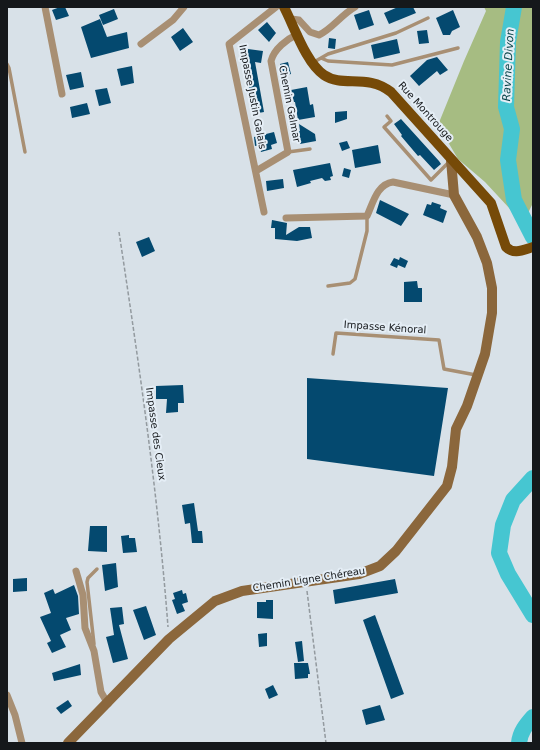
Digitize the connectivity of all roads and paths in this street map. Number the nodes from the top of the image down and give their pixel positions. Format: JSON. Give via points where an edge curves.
{"nodes":[{"id":1,"x":45,"y":7,"type":"edge"},
{"id":2,"x":184,"y":7,"type":"edge"},
{"id":3,"x":276,"y":7,"type":"edge"},
{"id":4,"x":284,"y":7,"type":"edge"},
{"id":5,"x":355,"y":7,"type":"edge"},
{"id":6,"x":428,"y":18,"type":"dead end"},
{"id":7,"x":291,"y":19,"type":"junction"},
{"id":8,"x":298,"y":34,"type":"junction"},
{"id":9,"x":141,"y":44,"type":"dead end"},
{"id":10,"x":458,"y":48,"type":"dead end"},
{"id":11,"x":317,"y":60,"type":"junction"},
{"id":12,"x":7,"y":64,"type":"edge"},
{"id":13,"x":62,"y":94,"type":"dead end"},
{"id":14,"x":387,"y":116,"type":"dead end"},
{"id":15,"x":310,"y":149,"type":"dead end"},
{"id":16,"x":25,"y":152,"type":"dead end"},
{"id":17,"x":288,"y":152,"type":"junction"},
{"id":18,"x":451,"y":160,"type":"junction"},
{"id":19,"x":256,"y":172,"type":"junction"},
{"id":20,"x":454,"y":195,"type":"junction"},
{"id":21,"x":264,"y":212,"type":"dead end"},
{"id":22,"x":367,"y":216,"type":"junction"},
{"id":23,"x":286,"y":218,"type":"dead end"},
{"id":24,"x":119,"y":232,"type":"dead end"},
{"id":25,"x":533,"y":247,"type":"edge"},
{"id":26,"x":328,"y":286,"type":"dead end"},
{"id":27,"x":333,"y":354,"type":"dead end"},
{"id":28,"x":478,"y":375,"type":"junction"},
{"id":29,"x":97,"y":569,"type":"dead end"},
{"id":30,"x":76,"y":570,"type":"dead end"},
{"id":31,"x":305,"y":581,"type":"junction"},
{"id":32,"x":169,"y":639,"type":"junction"},
{"id":33,"x":94,"y":651,"type":"junction"},
{"id":34,"x":7,"y":696,"type":"edge"},
{"id":35,"x":108,"y":704,"type":"junction"},
{"id":36,"x":22,"y":743,"type":"edge"},
{"id":37,"x":68,"y":743,"type":"edge"},
{"id":38,"x":326,"y":743,"type":"edge"}],
"edges":[{"from":1,"to":13,"type":"street"},
{"from":2,"to":9,"type":"street","via":[[173,20]]},
{"from":3,"to":19,"type":"street","name":"Impasse Justin Galais","via":[[230,44]]},
{"from":4,"to":7,"type":"main road","name":"Rue Montrouge"},
{"from":5,"to":7,"type":"street","via":[[319,35],[310,32],[299,20]]},
{"from":6,"to":11,"type":"lane","via":[[396,33]]},
{"from":7,"to":8,"type":"main road","name":"Rue Montrouge"},
{"from":8,"to":11,"type":"main road","name":"Rue Montrouge"},
{"from":8,"to":17,"type":"street","name":"Chemin Galmar","via":[[285,42],[272,56],[271,61]]},
{"from":10,"to":11,"type":"lane","via":[[392,65]]},
{"from":11,"to":18,"type":"main road","name":"Rue Montrouge","via":[[325,76],[369,81],[384,86]]},
{"from":12,"to":16,"type":"lane"},
{"from":14,"to":18,"type":"lane","via":[[391,121],[384,127],[431,180]]},
{"from":15,"to":17,"type":"lane"},
{"from":17,"to":19,"type":"street","name":"Chemin Galmar"},
{"from":18,"to":20,"type":"street","name":"Chemin Ligne Chéreau"},
{"from":18,"to":25,"type":"main road","name":"Rue Montrouge","via":[[491,203],[506,247],[516,252]]},
{"from":19,"to":21,"type":"street","name":"Impasse Justin Galais"},
{"from":20,"to":22,"type":"street","via":[[393,182],[387,183],[381,186]]},
{"from":20,"to":28,"type":"street","name":"Chemin Ligne Chéreau","via":[[477,237],[492,288],[489,334]]},
{"from":22,"to":23,"type":"street"},
{"from":22,"to":26,"type":"lane","via":[[367,231],[355,279],[350,284]]},
{"from":24,"to":32,"type":"path","name":"Impasse des Cieux","via":[[150,440],[162,544]]},
{"from":27,"to":28,"type":"lane","name":"Impasse Kénoral","via":[[336,332],[439,340],[444,369]]},
{"from":28,"to":31,"type":"street","name":"Chemin Ligne Chéreau","via":[[456,429],[452,468],[447,486],[396,551],[380,566],[359,574]]},
{"from":29,"to":33,"type":"lane","via":[[87,582]]},
{"from":30,"to":33,"type":"street","via":[[83,595],[86,628]]},
{"from":31,"to":32,"type":"street","name":"Chemin Ligne Chéreau","via":[[242,590],[215,601]]},
{"from":31,"to":38,"type":"path"},
{"from":32,"to":35,"type":"street","name":"Chemin Ligne Chéreau"},
{"from":33,"to":35,"type":"street","via":[[101,692]]},
{"from":34,"to":36,"type":"street"},
{"from":35,"to":37,"type":"street","name":"Chemin Ligne Chéreau"}]}
